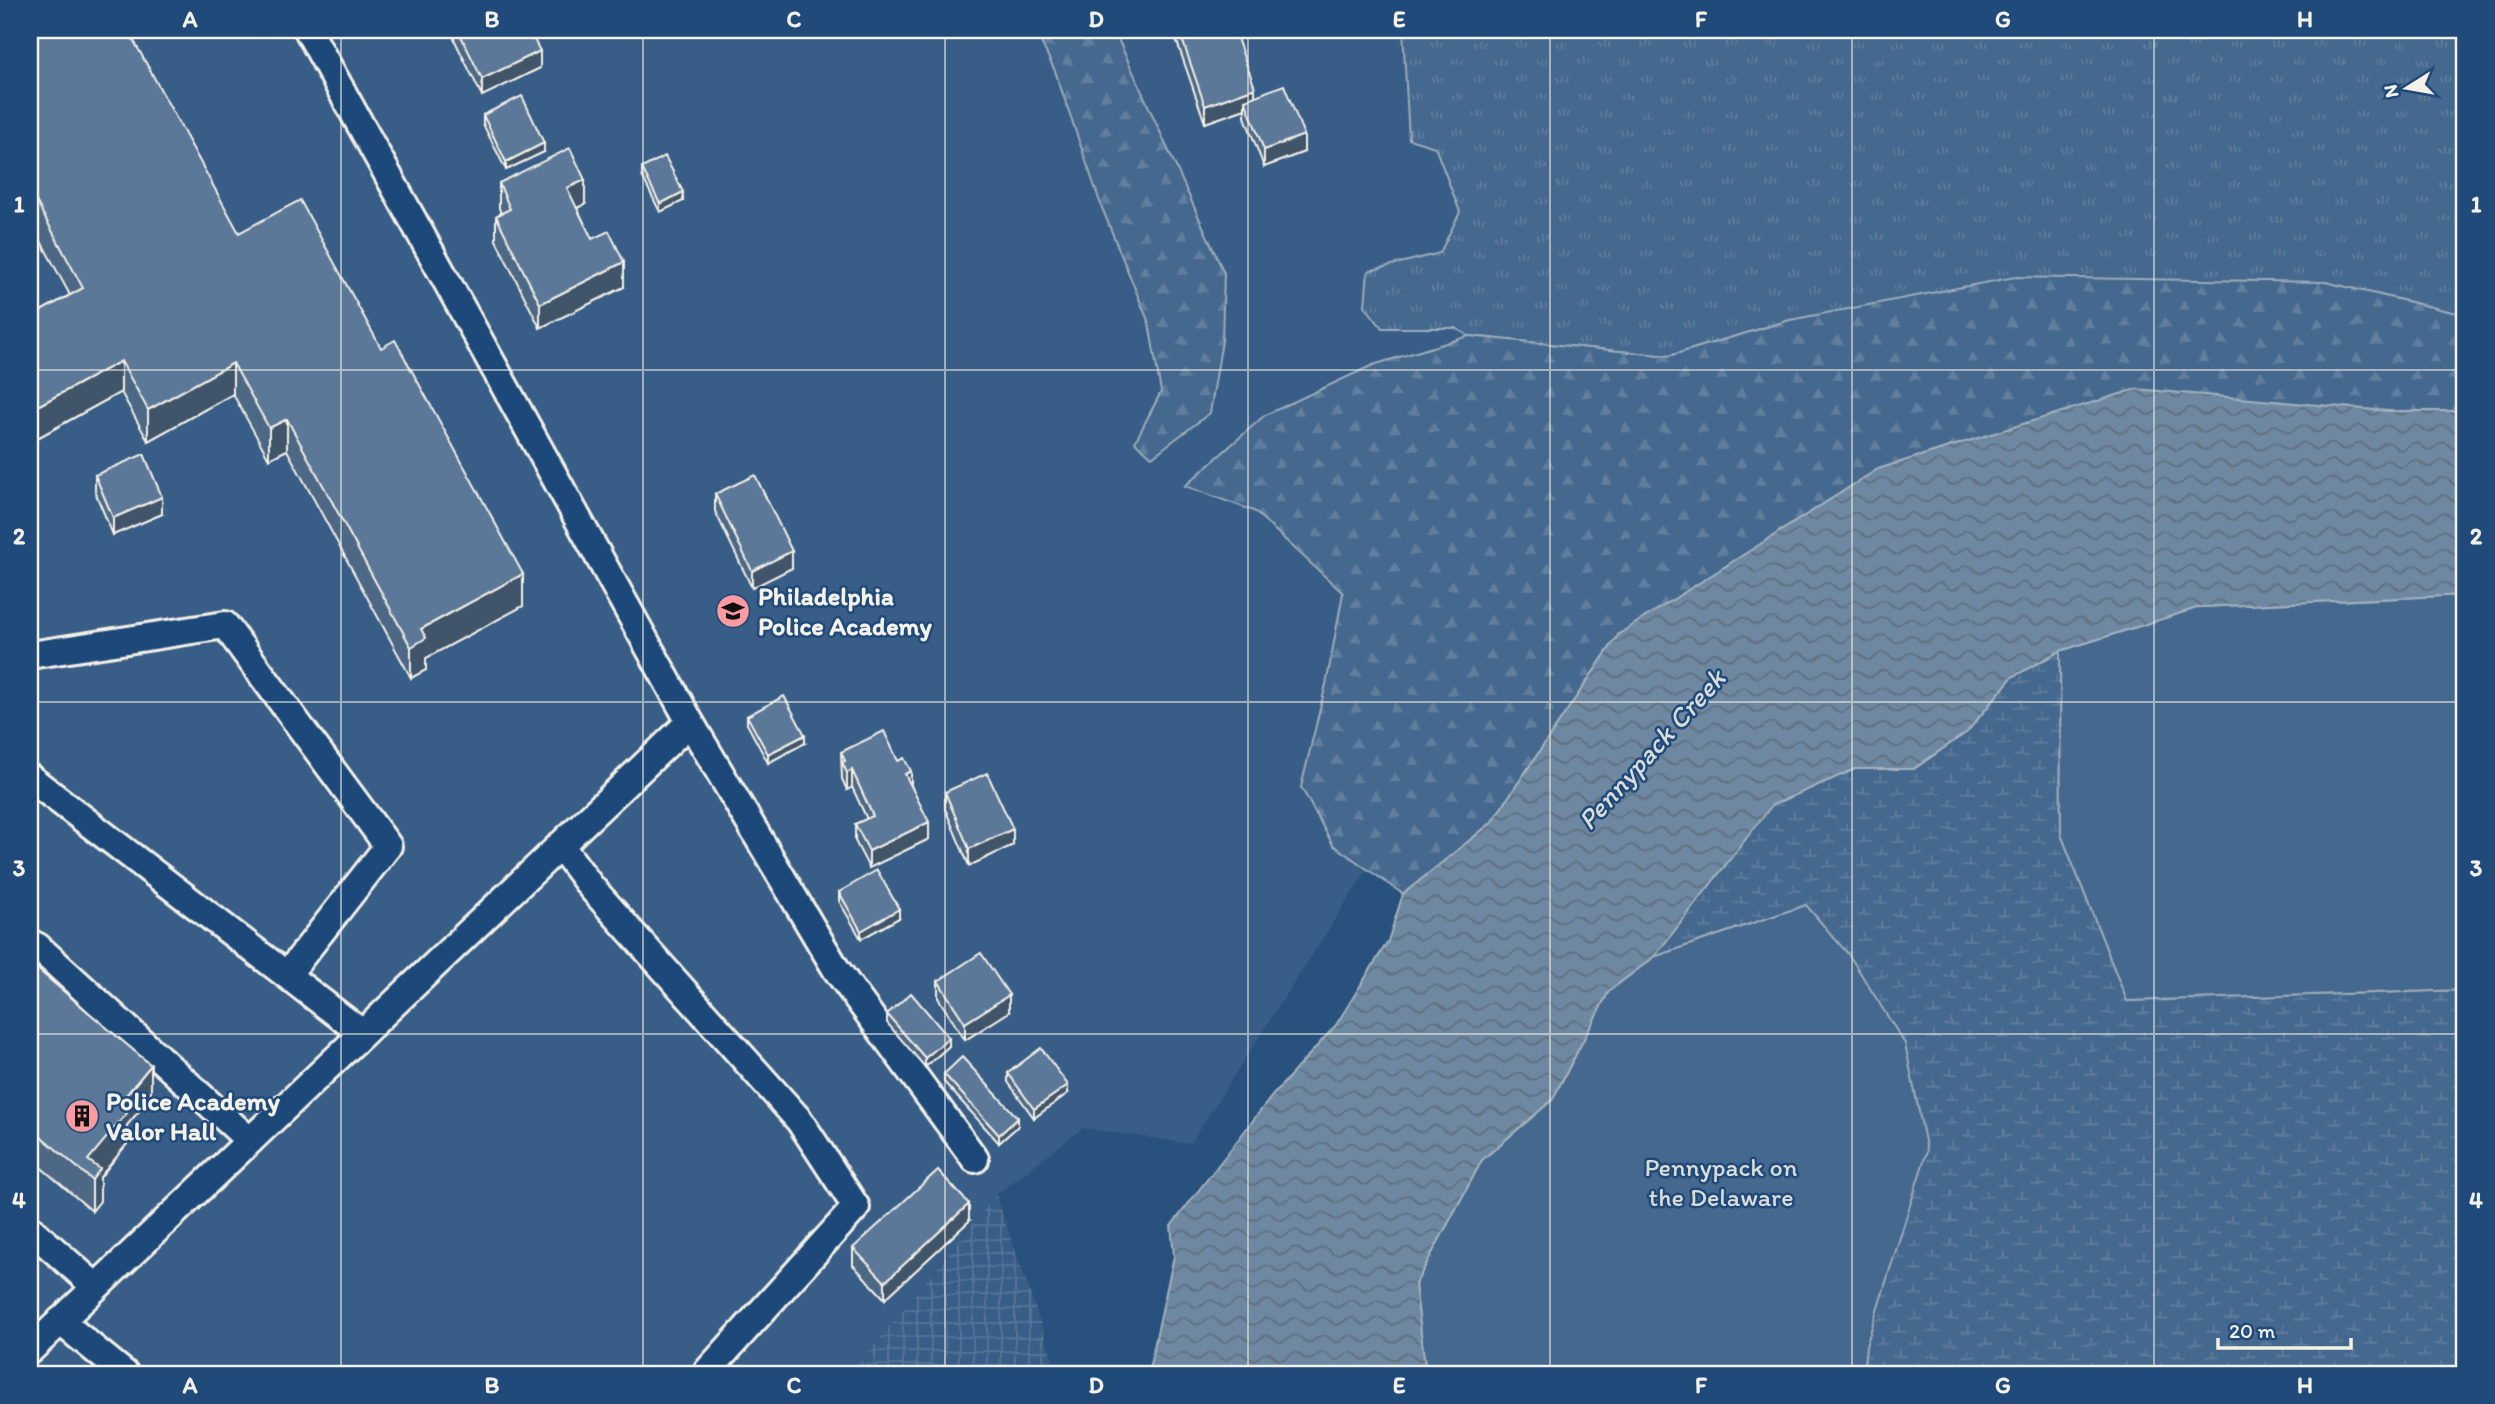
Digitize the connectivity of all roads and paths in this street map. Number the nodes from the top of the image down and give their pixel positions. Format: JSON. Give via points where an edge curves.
{"nodes":[{"id":1,"x":308,"y":30,"type":"edge"},
{"id":2,"x":30,"y":655,"type":"edge"},
{"id":3,"x":690,"y":722,"type":"junction"},
{"id":4,"x":30,"y":778,"type":"edge"},
{"id":5,"x":560,"y":845,"type":"junction"},
{"id":6,"x":30,"y":943,"type":"edge"},
{"id":7,"x":287,"y":975,"type":"junction"},
{"id":8,"x":362,"y":1034,"type":"junction"},
{"id":9,"x":250,"y":1140,"type":"junction"},
{"id":10,"x":975,"y":1158,"type":"dead end"},
{"id":11,"x":30,"y":1228,"type":"edge"},
{"id":12,"x":96,"y":1287,"type":"junction"},
{"id":13,"x":60,"y":1321,"type":"junction"},
{"id":14,"x":30,"y":1350,"type":"edge"},
{"id":15,"x":125,"y":1374,"type":"edge"},
{"id":16,"x":705,"y":1374,"type":"edge"}],
"edges":[{"from":1,"to":3,"type":"lane"},
{"from":2,"to":7,"type":"lane","via":[[225,625],[388,846]]},
{"from":3,"to":5,"type":"lane"},
{"from":3,"to":10,"type":"lane","via":[[836,969]]},
{"from":4,"to":7,"type":"lane"},
{"from":5,"to":8,"type":"lane"},
{"from":5,"to":16,"type":"lane","via":[[591,887],[799,1120],[856,1207]]},
{"from":6,"to":9,"type":"lane"},
{"from":7,"to":8,"type":"lane"},
{"from":8,"to":9,"type":"lane"},
{"from":9,"to":12,"type":"lane"},
{"from":11,"to":12,"type":"lane"},
{"from":12,"to":13,"type":"lane"},
{"from":13,"to":14,"type":"lane"},
{"from":13,"to":15,"type":"lane"}]}
